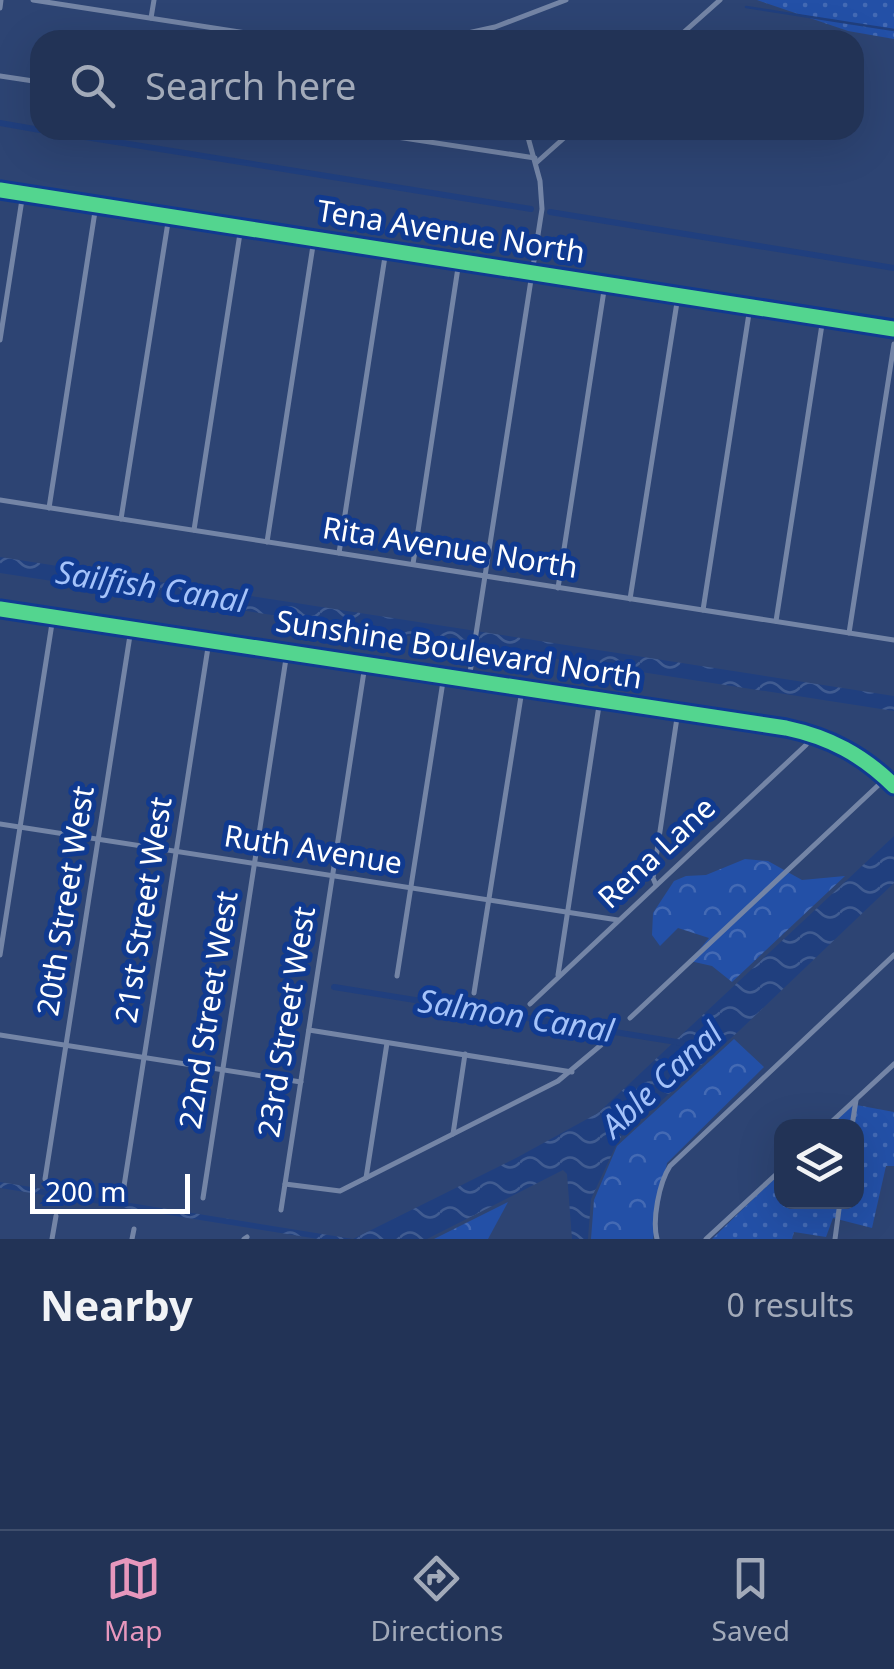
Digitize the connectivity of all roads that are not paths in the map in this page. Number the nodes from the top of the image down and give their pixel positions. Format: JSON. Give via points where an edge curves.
{"nodes":[{"id":1,"x":1,"y":0,"type":"edge"},
{"id":2,"x":33,"y":0,"type":"edge"},
{"id":3,"x":154,"y":0,"type":"edge"},
{"id":4,"x":566,"y":0,"type":"edge"},
{"id":5,"x":720,"y":0,"type":"edge"},
{"id":6,"x":0,"y":8,"type":"edge"},
{"id":7,"x":152,"y":18,"type":"junction"},
{"id":8,"x":228,"y":30,"type":"edge"},
{"id":9,"x":496,"y":30,"type":"edge"},
{"id":10,"x":686,"y":30,"type":"edge"},
{"id":11,"x":0,"y":76,"type":"edge"},
{"id":12,"x":30,"y":80,"type":"edge"},
{"id":13,"x":411,"y":140,"type":"edge"},
{"id":14,"x":529,"y":140,"type":"edge"},
{"id":15,"x":561,"y":140,"type":"edge"},
{"id":16,"x":535,"y":161,"type":"junction"},
{"id":17,"x":0,"y":190,"type":"edge"},
{"id":18,"x":23,"y":193,"type":"junction"},
{"id":19,"x":96,"y":204,"type":"junction"},
{"id":20,"x":168,"y":216,"type":"junction"},
{"id":21,"x":241,"y":227,"type":"junction"},
{"id":22,"x":314,"y":238,"type":"junction"},
{"id":23,"x":386,"y":250,"type":"junction"},
{"id":24,"x":459,"y":262,"type":"junction"},
{"id":25,"x":532,"y":272,"type":"junction"},
{"id":26,"x":605,"y":284,"type":"junction"},
{"id":27,"x":678,"y":296,"type":"junction"},
{"id":28,"x":750,"y":307,"type":"junction"},
{"id":29,"x":823,"y":318,"type":"junction"},
{"id":30,"x":894,"y":329,"type":"edge"},
{"id":31,"x":0,"y":340,"type":"edge"},
{"id":32,"x":894,"y":344,"type":"edge"},
{"id":33,"x":0,"y":500,"type":"edge"},
{"id":34,"x":48,"y":508,"type":"junction"},
{"id":35,"x":121,"y":519,"type":"junction"},
{"id":36,"x":194,"y":530,"type":"junction"},
{"id":37,"x":267,"y":542,"type":"junction"},
{"id":38,"x":339,"y":554,"type":"junction"},
{"id":39,"x":412,"y":564,"type":"junction"},
{"id":40,"x":485,"y":576,"type":"junction"},
{"id":41,"x":558,"y":588,"type":"junction"},
{"id":42,"x":630,"y":598,"type":"junction"},
{"id":43,"x":0,"y":609,"type":"edge"},
{"id":44,"x":703,"y":610,"type":"junction"},
{"id":45,"x":53,"y":617,"type":"junction"},
{"id":46,"x":776,"y":621,"type":"junction"},
{"id":47,"x":131,"y":629,"type":"junction"},
{"id":48,"x":849,"y":633,"type":"junction"},
{"id":49,"x":209,"y":640,"type":"junction"},
{"id":50,"x":894,"y":640,"type":"edge"},
{"id":51,"x":288,"y":652,"type":"junction"},
{"id":52,"x":366,"y":662,"type":"junction"},
{"id":53,"x":444,"y":674,"type":"junction"},
{"id":54,"x":470,"y":678,"type":"junction"},
{"id":55,"x":522,"y":687,"type":"junction"},
{"id":56,"x":600,"y":699,"type":"junction"},
{"id":57,"x":678,"y":711,"type":"junction"},
{"id":58,"x":813,"y":734,"type":"junction"},
{"id":59,"x":886,"y":778,"type":"junction"},
{"id":60,"x":894,"y":786,"type":"edge"},
{"id":61,"x":0,"y":824,"type":"edge"},
{"id":62,"x":20,"y":827,"type":"junction"},
{"id":63,"x":98,"y":839,"type":"junction"},
{"id":64,"x":176,"y":852,"type":"junction"},
{"id":65,"x":254,"y":864,"type":"junction"},
{"id":66,"x":333,"y":876,"type":"junction"},
{"id":67,"x":656,"y":886,"type":"junction"},
{"id":68,"x":411,"y":888,"type":"junction"},
{"id":69,"x":489,"y":900,"type":"junction"},
{"id":70,"x":567,"y":912,"type":"junction"},
{"id":71,"x":618,"y":920,"type":"junction"},
{"id":72,"x":0,"y":955,"type":"edge"},
{"id":73,"x":894,"y":955,"type":"edge"},
{"id":74,"x":397,"y":976,"type":"dead end"},
{"id":75,"x":558,"y":978,"type":"junction"},
{"id":76,"x":474,"y":993,"type":"dead end"},
{"id":77,"x":530,"y":1004,"type":"dead end"},
{"id":78,"x":630,"y":1018,"type":"dead end"},
{"id":79,"x":309,"y":1030,"type":"junction"},
{"id":80,"x":0,"y":1035,"type":"edge"},
{"id":81,"x":387,"y":1042,"type":"junction"},
{"id":82,"x":66,"y":1045,"type":"junction"},
{"id":83,"x":601,"y":1045,"type":"dead end"},
{"id":84,"x":465,"y":1054,"type":"junction"},
{"id":85,"x":144,"y":1058,"type":"junction"},
{"id":86,"x":894,"y":1064,"type":"edge"},
{"id":87,"x":222,"y":1070,"type":"junction"},
{"id":88,"x":572,"y":1072,"type":"junction"},
{"id":89,"x":301,"y":1082,"type":"junction"},
{"id":90,"x":856,"y":1099,"type":"junction"},
{"id":91,"x":835,"y":1119,"type":"edge"},
{"id":92,"x":853,"y":1119,"type":"edge"},
{"id":93,"x":453,"y":1134,"type":"junction"},
{"id":94,"x":774,"y":1176,"type":"edge"},
{"id":95,"x":366,"y":1178,"type":"junction"},
{"id":96,"x":46,"y":1179,"type":"dead end"},
{"id":97,"x":285,"y":1184,"type":"junction"},
{"id":98,"x":124,"y":1186,"type":"dead end"},
{"id":99,"x":203,"y":1198,"type":"dead end"},
{"id":100,"x":839,"y":1209,"type":"edge"},
{"id":101,"x":281,"y":1210,"type":"dead end"},
{"id":102,"x":56,"y":1216,"type":"dead end"},
{"id":103,"x":134,"y":1230,"type":"dead end"},
{"id":104,"x":656,"y":1237,"type":"edge"},
{"id":105,"x":52,"y":1239,"type":"edge"},
{"id":106,"x":132,"y":1239,"type":"edge"},
{"id":107,"x":706,"y":1239,"type":"edge"},
{"id":108,"x":834,"y":1239,"type":"edge"}],
"edges":[{"from":1,"to":6,"type":"street"},
{"from":2,"to":7,"type":"street"},
{"from":3,"to":7,"type":"street"},
{"from":4,"to":9,"type":"street"},
{"from":5,"to":10,"type":"street"},
{"from":7,"to":8,"type":"street"},
{"from":11,"to":12,"type":"street"},
{"from":13,"to":16,"type":"street"},
{"from":14,"to":16,"type":"street"},
{"from":15,"to":16,"type":"street"},
{"from":16,"to":25,"type":"street","via":[[542,208]]},
{"from":17,"to":18,"type":"street","name":"Tena Avenue North"},
{"from":18,"to":19,"type":"street","name":"Tena Avenue North"},
{"from":18,"to":31,"type":"street"},
{"from":19,"to":20,"type":"street","name":"Tena Avenue North"},
{"from":19,"to":34,"type":"street"},
{"from":20,"to":21,"type":"street","name":"Tena Avenue North"},
{"from":20,"to":35,"type":"street"},
{"from":21,"to":22,"type":"street","name":"Tena Avenue North"},
{"from":21,"to":36,"type":"street"},
{"from":22,"to":23,"type":"street","name":"Tena Avenue North"},
{"from":22,"to":37,"type":"street"},
{"from":23,"to":24,"type":"street","name":"Tena Avenue North"},
{"from":23,"to":38,"type":"street"},
{"from":24,"to":25,"type":"street","name":"Tena Avenue North"},
{"from":24,"to":39,"type":"street"},
{"from":25,"to":26,"type":"street","name":"Tena Avenue North"},
{"from":25,"to":40,"type":"street"},
{"from":26,"to":27,"type":"street","name":"Tena Avenue North"},
{"from":26,"to":41,"type":"street"},
{"from":27,"to":28,"type":"street","name":"Tena Avenue North"},
{"from":27,"to":42,"type":"street"},
{"from":28,"to":29,"type":"street","name":"Tena Avenue North"},
{"from":28,"to":44,"type":"street"},
{"from":29,"to":30,"type":"street","name":"Tena Avenue North"},
{"from":29,"to":46,"type":"street"},
{"from":32,"to":48,"type":"street"},
{"from":33,"to":34,"type":"street","name":"Rita Avenue North"},
{"from":34,"to":35,"type":"street","name":"Rita Avenue North"},
{"from":35,"to":36,"type":"street","name":"Rita Avenue North"},
{"from":36,"to":37,"type":"street","name":"Rita Avenue North"},
{"from":37,"to":38,"type":"street","name":"Rita Avenue North"},
{"from":38,"to":39,"type":"street","name":"Rita Avenue North"},
{"from":39,"to":40,"type":"street","name":"Rita Avenue North"},
{"from":40,"to":41,"type":"street","name":"Rita Avenue North"},
{"from":40,"to":54,"type":"street"},
{"from":41,"to":42,"type":"street","name":"Rita Avenue North"},
{"from":42,"to":44,"type":"street","name":"Rita Avenue North"},
{"from":43,"to":45,"type":"street","name":"Sunshine Boulevard North"},
{"from":44,"to":46,"type":"street","name":"Rita Avenue North"},
{"from":45,"to":47,"type":"street","name":"Sunshine Boulevard North"},
{"from":45,"to":62,"type":"street"},
{"from":46,"to":48,"type":"street","name":"Rita Avenue North"},
{"from":47,"to":49,"type":"street","name":"Sunshine Boulevard North"},
{"from":47,"to":63,"type":"street","name":"20th Street West"},
{"from":48,"to":50,"type":"street","name":"Rita Avenue North"},
{"from":49,"to":51,"type":"street","name":"Sunshine Boulevard North"},
{"from":49,"to":64,"type":"street","name":"21st Street West"},
{"from":51,"to":52,"type":"street","name":"Sunshine Boulevard North"},
{"from":51,"to":65,"type":"street","name":"22nd Street West"},
{"from":52,"to":53,"type":"street","name":"Sunshine Boulevard North"},
{"from":52,"to":66,"type":"street","name":"23rd Street West"},
{"from":53,"to":54,"type":"street","name":"Sunshine Boulevard North"},
{"from":53,"to":68,"type":"street"},
{"from":54,"to":55,"type":"street","name":"Sunshine Boulevard North"},
{"from":55,"to":56,"type":"street","name":"Sunshine Boulevard North"},
{"from":55,"to":69,"type":"street"},
{"from":56,"to":57,"type":"street","name":"Sunshine Boulevard North"},
{"from":56,"to":70,"type":"street"},
{"from":57,"to":58,"type":"street","name":"Sunshine Boulevard North"},
{"from":57,"to":67,"type":"street"},
{"from":58,"to":59,"type":"street","name":"Sunshine Boulevard North"},
{"from":58,"to":67,"type":"street","name":"Rena Lane"},
{"from":59,"to":60,"type":"street","name":"Sunshine Boulevard North"},
{"from":59,"to":78,"type":"street"},
{"from":61,"to":62,"type":"street","name":"Ruth Avenue"},
{"from":62,"to":63,"type":"street","name":"Ruth Avenue"},
{"from":62,"to":72,"type":"street"},
{"from":63,"to":64,"type":"street","name":"Ruth Avenue"},
{"from":63,"to":82,"type":"street","name":"20th Street West"},
{"from":64,"to":65,"type":"street","name":"Ruth Avenue"},
{"from":64,"to":85,"type":"street","name":"21st Street West"},
{"from":65,"to":66,"type":"street","name":"Ruth Avenue"},
{"from":65,"to":87,"type":"street","name":"22nd Street West"},
{"from":66,"to":68,"type":"street","name":"Ruth Avenue"},
{"from":66,"to":79,"type":"street","name":"23rd Street West"},
{"from":67,"to":71,"type":"street","name":"Rena Lane"},
{"from":68,"to":69,"type":"street","name":"Ruth Avenue"},
{"from":68,"to":74,"type":"street"},
{"from":69,"to":70,"type":"street","name":"Ruth Avenue"},
{"from":69,"to":76,"type":"street"},
{"from":70,"to":71,"type":"street","name":"Ruth Avenue"},
{"from":70,"to":75,"type":"street"},
{"from":71,"to":75,"type":"street","name":"Rena Lane"},
{"from":73,"to":104,"type":"street","via":[[670,1166]]},
{"from":75,"to":77,"type":"street","name":"Rena Lane"},
{"from":79,"to":81,"type":"street"},
{"from":79,"to":89,"type":"street","name":"23rd Street West"},
{"from":80,"to":82,"type":"street"},
{"from":81,"to":84,"type":"street"},
{"from":81,"to":95,"type":"street"},
{"from":82,"to":85,"type":"street"},
{"from":82,"to":96,"type":"street","name":"20th Street West"},
{"from":83,"to":88,"type":"street"},
{"from":84,"to":88,"type":"street"},
{"from":84,"to":93,"type":"street"},
{"from":85,"to":87,"type":"street"},
{"from":85,"to":98,"type":"street","name":"21st Street West"},
{"from":86,"to":90,"type":"street"},
{"from":87,"to":89,"type":"street"},
{"from":87,"to":99,"type":"street","name":"22nd Street West"},
{"from":88,"to":93,"type":"street"},
{"from":89,"to":97,"type":"street","name":"23rd Street West"},
{"from":90,"to":91,"type":"street"},
{"from":90,"to":92,"type":"street"},
{"from":93,"to":95,"type":"street"},
{"from":94,"to":107,"type":"street"},
{"from":95,"to":97,"type":"street","via":[[333,1192]]},
{"from":97,"to":101,"type":"street","name":"23rd Street West"},
{"from":100,"to":108,"type":"street"},
{"from":102,"to":105,"type":"street"},
{"from":103,"to":106,"type":"street"}]}
